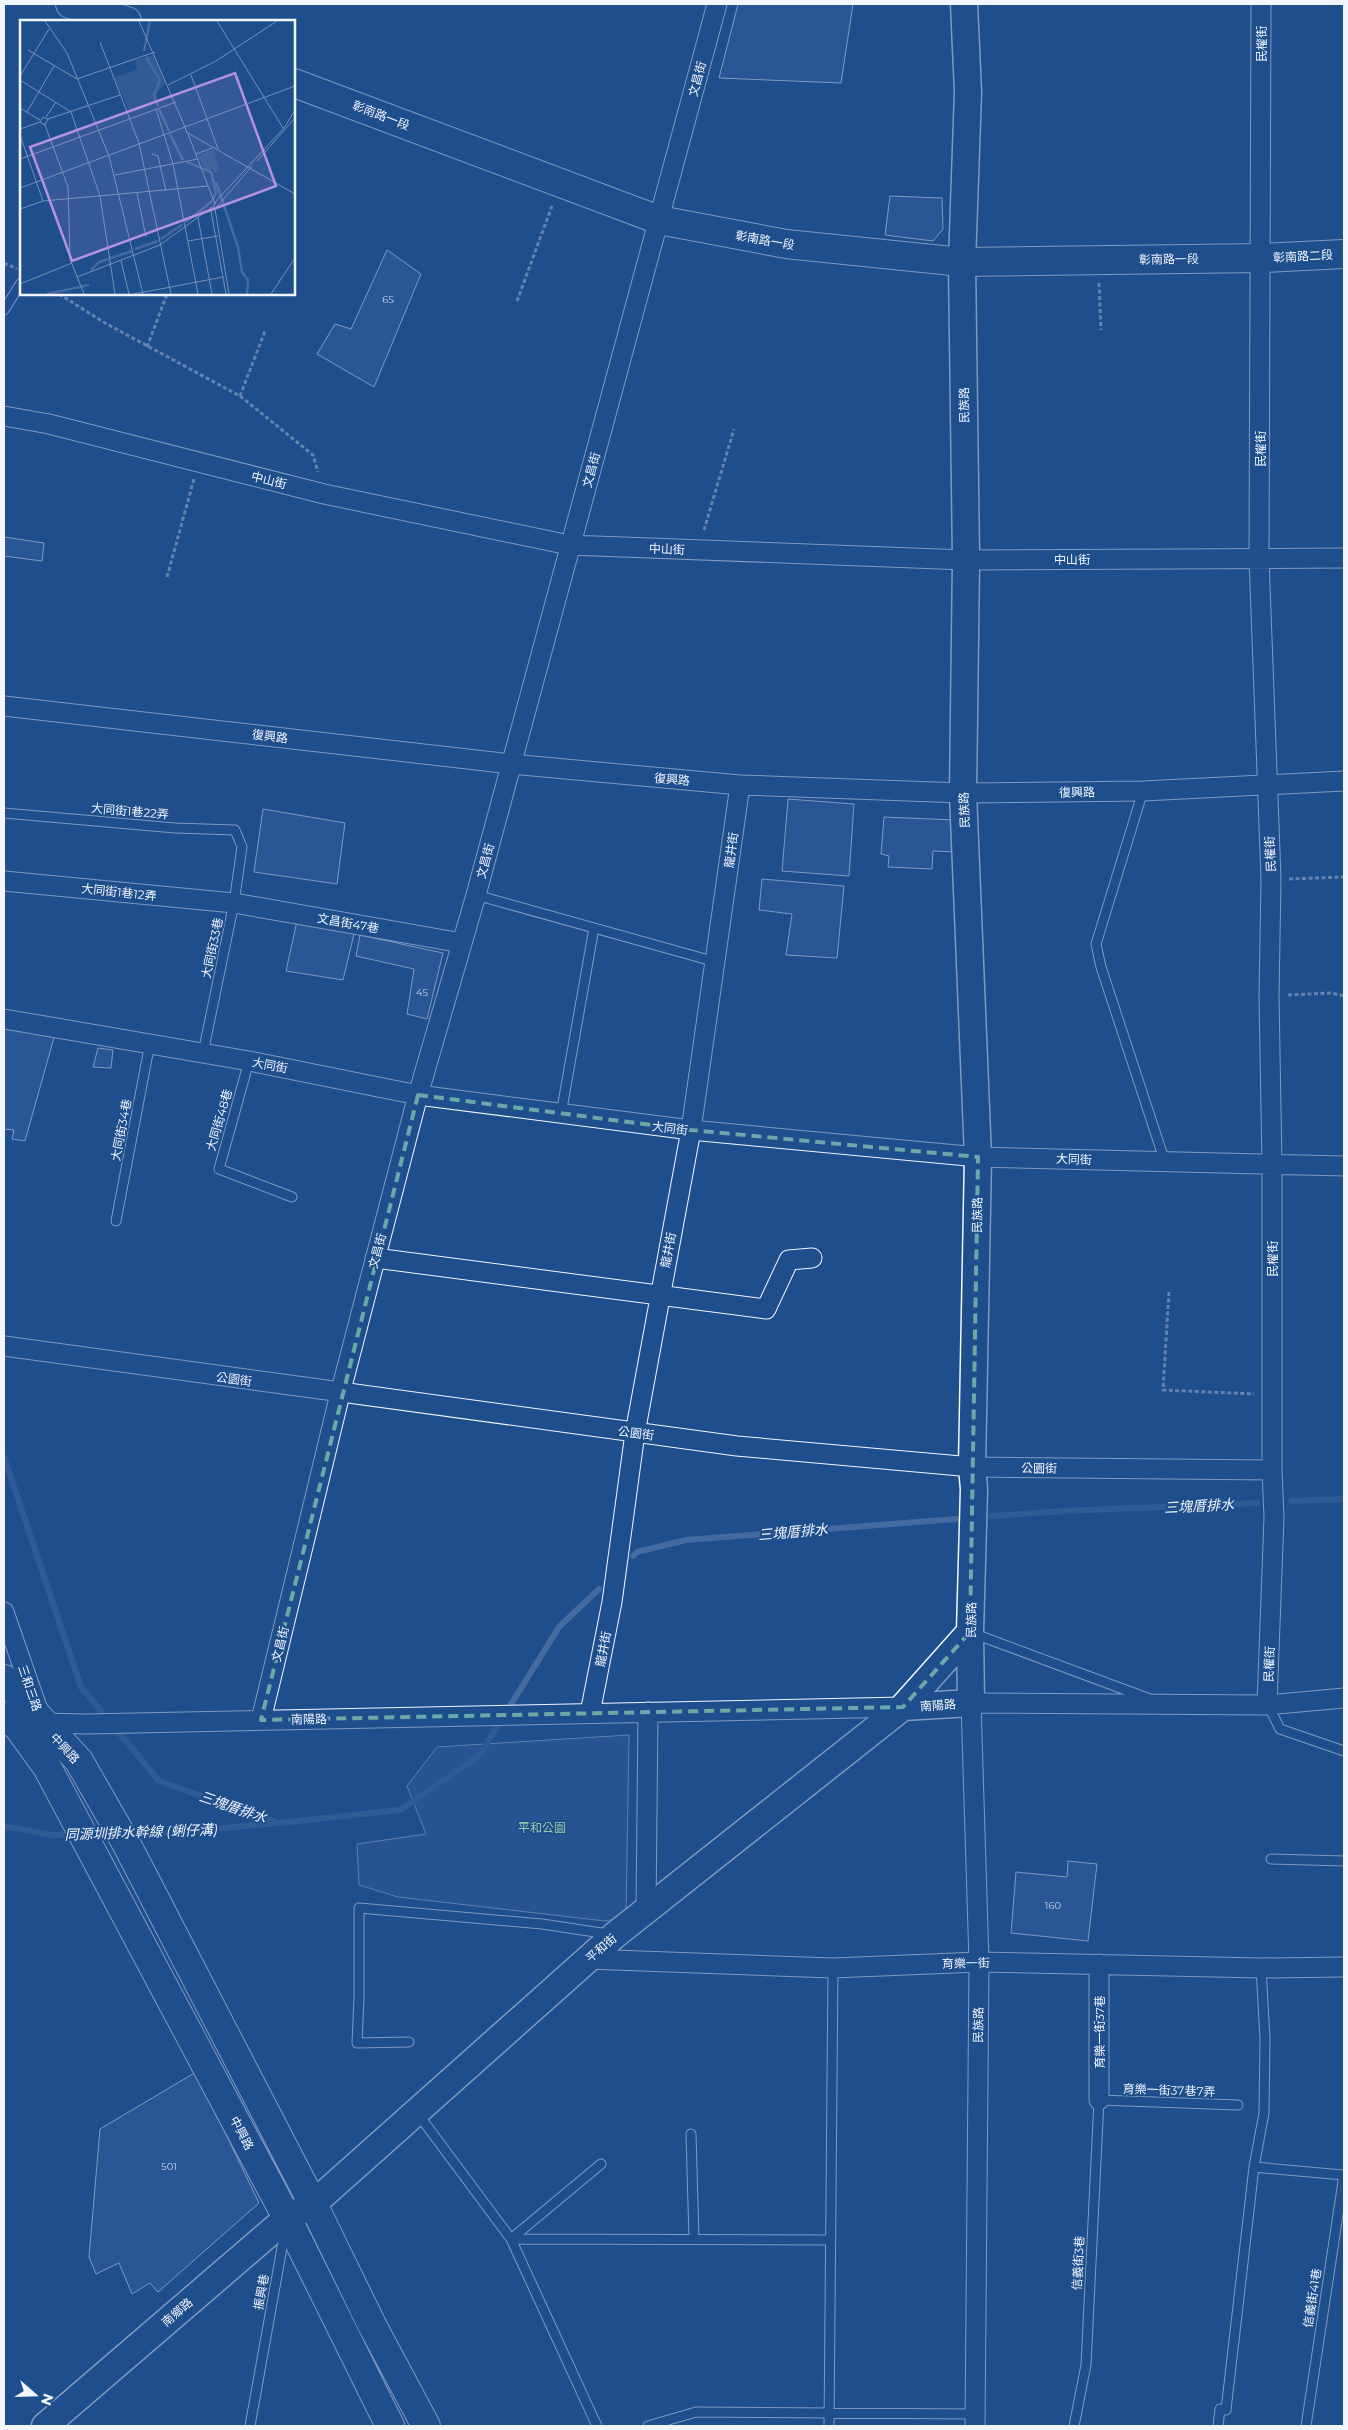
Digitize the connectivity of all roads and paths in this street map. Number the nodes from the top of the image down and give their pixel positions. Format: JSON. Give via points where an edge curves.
{"nodes":[{"id":1,"x":717,"y":4,"type":"edge"},
{"id":2,"x":964,"y":4,"type":"edge"},
{"id":3,"x":1261,"y":4,"type":"edge"},
{"id":4,"x":68,"y":7,"type":"edge"},
{"id":5,"x":123,"y":20,"type":"edge"},
{"id":6,"x":295,"y":83,"type":"edge"},
{"id":7,"x":561,"y":183,"type":"junction"},
{"id":8,"x":659,"y":220,"type":"junction"},
{"id":9,"x":1344,"y":254,"type":"edge"},
{"id":10,"x":1262,"y":258,"type":"junction"},
{"id":11,"x":1098,"y":260,"type":"junction"},
{"id":12,"x":962,"y":262,"type":"junction"},
{"id":13,"x":4,"y":263,"type":"edge"},
{"id":14,"x":20,"y":271,"type":"edge"},
{"id":15,"x":20,"y":285,"type":"edge"},
{"id":16,"x":61,"y":295,"type":"edge"},
{"id":17,"x":167,"y":295,"type":"edge"},
{"id":18,"x":518,"y":301,"type":"dead end"},
{"id":19,"x":4,"y":310,"type":"edge"},
{"id":20,"x":1101,"y":330,"type":"dead end"},
{"id":21,"x":265,"y":331,"type":"dead end"},
{"id":22,"x":147,"y":347,"type":"junction"},
{"id":23,"x":240,"y":396,"type":"junction"},
{"id":24,"x":4,"y":416,"type":"edge"},
{"id":25,"x":734,"y":429,"type":"dead end"},
{"id":26,"x":199,"y":462,"type":"junction"},
{"id":27,"x":324,"y":494,"type":"junction"},
{"id":28,"x":569,"y":545,"type":"junction"},
{"id":29,"x":698,"y":550,"type":"junction"},
{"id":30,"x":1259,"y":558,"type":"junction"},
{"id":31,"x":1344,"y":558,"type":"edge"},
{"id":32,"x":966,"y":560,"type":"junction"},
{"id":33,"x":167,"y":577,"type":"dead end"},
{"id":34,"x":4,"y":706,"type":"edge"},
{"id":35,"x":512,"y":764,"type":"junction"},
{"id":36,"x":1344,"y":781,"type":"edge"},
{"id":37,"x":740,"y":785,"type":"junction"},
{"id":38,"x":1267,"y":785,"type":"junction"},
{"id":39,"x":1142,"y":791,"type":"junction"},
{"id":40,"x":963,"y":794,"type":"junction"},
{"id":41,"x":4,"y":812,"type":"edge"},
{"id":42,"x":242,"y":847,"type":"joint"},
{"id":43,"x":1344,"y":876,"type":"edge"},
{"id":44,"x":1271,"y":880,"type":"junction"},
{"id":45,"x":4,"y":881,"type":"edge"},
{"id":46,"x":476,"y":895,"type":"junction"},
{"id":47,"x":234,"y":903,"type":"junction"},
{"id":48,"x":594,"y":928,"type":"junction"},
{"id":49,"x":462,"y":943,"type":"junction"},
{"id":50,"x":716,"y":962,"type":"junction"},
{"id":51,"x":1269,"y":996,"type":"junction"},
{"id":52,"x":1344,"y":996,"type":"edge"},
{"id":53,"x":4,"y":1019,"type":"edge"},
{"id":54,"x":150,"y":1044,"type":"junction"},
{"id":55,"x":203,"y":1053,"type":"junction"},
{"id":56,"x":249,"y":1061,"type":"junction"},
{"id":57,"x":418,"y":1096,"type":"junction"},
{"id":58,"x":561,"y":1114,"type":"junction"},
{"id":59,"x":691,"y":1130,"type":"junction"},
{"id":60,"x":978,"y":1157,"type":"junction"},
{"id":61,"x":1165,"y":1162,"type":"junction"},
{"id":62,"x":1272,"y":1165,"type":"junction"},
{"id":63,"x":1344,"y":1166,"type":"edge"},
{"id":64,"x":292,"y":1197,"type":"dead end"},
{"id":65,"x":116,"y":1221,"type":"dead end"},
{"id":66,"x":375,"y":1258,"type":"junction"},
{"id":67,"x":812,"y":1258,"type":"dead end"},
{"id":68,"x":1169,"y":1292,"type":"dead end"},
{"id":69,"x":659,"y":1297,"type":"junction"},
{"id":70,"x":4,"y":1346,"type":"edge"},
{"id":71,"x":340,"y":1394,"type":"junction"},
{"id":72,"x":1272,"y":1395,"type":"junction"},
{"id":73,"x":635,"y":1433,"type":"junction"},
{"id":74,"x":972,"y":1467,"type":"junction"},
{"id":75,"x":1272,"y":1470,"type":"junction"},
{"id":76,"x":4,"y":1612,"type":"edge"},
{"id":77,"x":970,"y":1632,"type":"junction"},
{"id":78,"x":4,"y":1679,"type":"edge"},
{"id":79,"x":1344,"y":1698,"type":"edge"},
{"id":80,"x":971,"y":1703,"type":"junction"},
{"id":81,"x":1164,"y":1704,"type":"junction"},
{"id":82,"x":1267,"y":1705,"type":"junction"},
{"id":83,"x":903,"y":1707,"type":"junction"},
{"id":84,"x":4,"y":1710,"type":"edge"},
{"id":85,"x":648,"y":1712,"type":"junction"},
{"id":86,"x":590,"y":1714,"type":"junction"},
{"id":87,"x":4,"y":1716,"type":"edge"},
{"id":88,"x":261,"y":1720,"type":"junction"},
{"id":89,"x":42,"y":1724,"type":"junction"},
{"id":90,"x":1344,"y":1751,"type":"edge"},
{"id":91,"x":47,"y":1767,"type":"junction"},
{"id":92,"x":1271,"y":1859,"type":"dead end"},
{"id":93,"x":1344,"y":1861,"type":"edge"},
{"id":94,"x":646,"y":1911,"type":"junction"},
{"id":95,"x":615,"y":1935,"type":"junction"},
{"id":96,"x":587,"y":1959,"type":"junction"},
{"id":97,"x":979,"y":1962,"type":"junction"},
{"id":98,"x":1099,"y":1964,"type":"junction"},
{"id":99,"x":1344,"y":1967,"type":"edge"},
{"id":100,"x":833,"y":1968,"type":"junction"},
{"id":101,"x":1261,"y":1968,"type":"junction"},
{"id":102,"x":409,"y":2042,"type":"dead end"},
{"id":103,"x":1099,"y":2100,"type":"junction"},
{"id":104,"x":1238,"y":2105,"type":"dead end"},
{"id":105,"x":416,"y":2112,"type":"junction"},
{"id":106,"x":691,"y":2134,"type":"dead end"},
{"id":107,"x":601,"y":2164,"type":"dead end"},
{"id":108,"x":1254,"y":2167,"type":"junction"},
{"id":109,"x":1344,"y":2175,"type":"edge"},
{"id":110,"x":296,"y":2207,"type":"junction"},
{"id":111,"x":511,"y":2239,"type":"junction"},
{"id":112,"x":694,"y":2239,"type":"junction"},
{"id":113,"x":830,"y":2240,"type":"junction"},
{"id":114,"x":829,"y":2412,"type":"junction"},
{"id":115,"x":975,"y":2420,"type":"edge"},
{"id":116,"x":45,"y":2426,"type":"edge"},
{"id":117,"x":250,"y":2426,"type":"edge"},
{"id":118,"x":390,"y":2426,"type":"edge"},
{"id":119,"x":426,"y":2426,"type":"edge"},
{"id":120,"x":597,"y":2426,"type":"edge"},
{"id":121,"x":648,"y":2426,"type":"edge"},
{"id":122,"x":829,"y":2426,"type":"edge"},
{"id":123,"x":1074,"y":2426,"type":"edge"},
{"id":124,"x":1218,"y":2426,"type":"edge"},
{"id":125,"x":1306,"y":2426,"type":"edge"}],
"edges":[{"from":1,"to":8,"type":"street","name":"文昌街"},
{"from":2,"to":12,"type":"main road","name":"民族路","via":[[968,92]]},
{"from":3,"to":10,"type":"street","name":"民權街"},
{"from":4,"to":5,"type":"main road"},
{"from":6,"to":7,"type":"main road","name":"彰南路一段"},
{"from":7,"to":8,"type":"main road","name":"彰南路一段"},
{"from":7,"to":18,"type":"path"},
{"from":8,"to":12,"type":"main road","name":"彰南路一段","via":[[786,244]]},
{"from":8,"to":28,"type":"street","name":"文昌街"},
{"from":9,"to":10,"type":"main road","name":"彰南路二段"},
{"from":10,"to":11,"type":"main road","name":"彰南路一段"},
{"from":10,"to":30,"type":"street","name":"民權街"},
{"from":11,"to":12,"type":"main road","name":"彰南路一段"},
{"from":11,"to":20,"type":"path"},
{"from":12,"to":32,"type":"main road","name":"民族路"},
{"from":13,"to":14,"type":"path"},
{"from":15,"to":19,"type":"lane"},
{"from":16,"to":22,"type":"path"},
{"from":17,"to":22,"type":"path"},
{"from":21,"to":23,"type":"path"},
{"from":22,"to":23,"type":"path"},
{"from":23,"to":27,"type":"path","via":[[313,455]]},
{"from":24,"to":26,"type":"street","name":"中山街","via":[[49,424]]},
{"from":25,"to":29,"type":"path"},
{"from":26,"to":27,"type":"street","name":"中山街"},
{"from":26,"to":33,"type":"path"},
{"from":27,"to":28,"type":"street","name":"中山街"},
{"from":28,"to":29,"type":"street","name":"中山街"},
{"from":28,"to":35,"type":"street","name":"文昌街"},
{"from":29,"to":32,"type":"street","name":"中山街"},
{"from":30,"to":31,"type":"street","name":"中山街"},
{"from":30,"to":32,"type":"street","name":"中山街"},
{"from":30,"to":38,"type":"street","name":"民權街"},
{"from":32,"to":40,"type":"main road","name":"民族路"},
{"from":34,"to":35,"type":"street","name":"復興路"},
{"from":35,"to":37,"type":"street","name":"復興路"},
{"from":35,"to":46,"type":"street","name":"文昌街"},
{"from":36,"to":38,"type":"street","name":"復興路"},
{"from":37,"to":40,"type":"street","name":"復興路"},
{"from":37,"to":50,"type":"street","name":"龍井街"},
{"from":38,"to":39,"type":"street","name":"復興路"},
{"from":38,"to":44,"type":"street","name":"民權街"},
{"from":39,"to":40,"type":"street","name":"復興路"},
{"from":39,"to":61,"type":"lane","via":[[1096,944]]},
{"from":40,"to":60,"type":"main road","name":"民族路"},
{"from":41,"to":42,"type":"lane","name":"大同街1巷22弄","via":[[176,828],[235,830]]},
{"from":42,"to":47,"type":"lane","name":"大同街33巷"},
{"from":43,"to":44,"type":"path"},
{"from":44,"to":51,"type":"street","name":"民權街"},
{"from":45,"to":47,"type":"street","name":"大同街1巷12弄"},
{"from":46,"to":48,"type":"lane"},
{"from":46,"to":49,"type":"street","name":"文昌街"},
{"from":47,"to":49,"type":"street","name":"文昌街47巷"},
{"from":47,"to":55,"type":"lane","name":"大同街33巷"},
{"from":48,"to":50,"type":"lane"},
{"from":48,"to":58,"type":"lane"},
{"from":49,"to":57,"type":"street","name":"文昌街"},
{"from":50,"to":59,"type":"street","name":"龍井街"},
{"from":51,"to":52,"type":"path","via":[[1331,993]]},
{"from":51,"to":62,"type":"street","name":"民權街"},
{"from":53,"to":54,"type":"street","name":"大同街"},
{"from":54,"to":55,"type":"street","name":"大同街"},
{"from":54,"to":65,"type":"lane","name":"大同街34巷"},
{"from":55,"to":56,"type":"street","name":"大同街"},
{"from":56,"to":57,"type":"street","name":"大同街"},
{"from":56,"to":64,"type":"lane","name":"大同街48巷","via":[[219,1169]]},
{"from":57,"to":58,"type":"street","name":"大同街"},
{"from":57,"to":66,"type":"street","name":"文昌街"},
{"from":58,"to":59,"type":"street","name":"大同街"},
{"from":59,"to":60,"type":"street","name":"大同街"},
{"from":59,"to":69,"type":"street","name":"龍井街"},
{"from":60,"to":61,"type":"street","name":"大同街"},
{"from":60,"to":74,"type":"main road","name":"民族路"},
{"from":61,"to":62,"type":"street","name":"大同街"},
{"from":62,"to":63,"type":"street","name":"大同街"},
{"from":62,"to":72,"type":"street","name":"民權街"},
{"from":66,"to":69,"type":"street"},
{"from":66,"to":71,"type":"street","name":"文昌街"},
{"from":67,"to":69,"type":"street","via":[[789,1260],[766,1309]]},
{"from":68,"to":72,"type":"path","via":[[1163,1390]]},
{"from":69,"to":73,"type":"street","name":"龍井街"},
{"from":70,"to":71,"type":"street","name":"公園街"},
{"from":71,"to":73,"type":"street","name":"公園街"},
{"from":71,"to":88,"type":"street","name":"文昌街"},
{"from":72,"to":75,"type":"street","name":"民權街"},
{"from":73,"to":74,"type":"street","name":"公園街","via":[[737,1446]]},
{"from":73,"to":86,"type":"street","name":"龍井街","via":[[612,1602]]},
{"from":74,"to":75,"type":"street","name":"公園街"},
{"from":74,"to":77,"type":"main road","name":"民族路"},
{"from":75,"to":82,"type":"street","name":"民權街","via":[[1274,1517]]},
{"from":76,"to":89,"type":"street","name":"三和三路"},
{"from":77,"to":80,"type":"main road","name":"民族路"},
{"from":77,"to":81,"type":"lane"},
{"from":77,"to":83,"type":"main road","name":"平和街"},
{"from":78,"to":89,"type":"main road","name":"中興路"},
{"from":79,"to":82,"type":"street","name":"南陽路"},
{"from":80,"to":81,"type":"street","name":"南陽路"},
{"from":80,"to":83,"type":"main road","name":"南陽路"},
{"from":80,"to":97,"type":"street","name":"民族路"},
{"from":81,"to":82,"type":"street","name":"南陽路"},
{"from":82,"to":90,"type":"lane","via":[[1280,1729]]},
{"from":83,"to":85,"type":"street","name":"南陽路"},
{"from":83,"to":94,"type":"main road","name":"平和街"},
{"from":84,"to":89,"type":"street"},
{"from":85,"to":86,"type":"street","name":"南陽路"},
{"from":85,"to":94,"type":"street"},
{"from":86,"to":88,"type":"street","name":"南陽路"},
{"from":87,"to":91,"type":"main road","name":"中興路","via":[[18,1727]]},
{"from":88,"to":89,"type":"street","name":"南陽路"},
{"from":89,"to":91,"type":"street","name":"三和三路"},
{"from":89,"to":110,"type":"main road","name":"中興路","via":[[79,1761],[121,1834],[290,2170]]},
{"from":91,"to":110,"type":"main road","name":"中興路"},
{"from":92,"to":93,"type":"lane"},
{"from":94,"to":95,"type":"main road","name":"平和街"},
{"from":95,"to":96,"type":"main road","name":"平和街"},
{"from":95,"to":102,"type":"lane","via":[[542,1924],[359,1908],[357,2043]]},
{"from":96,"to":100,"type":"street","name":"育樂一街"},
{"from":96,"to":105,"type":"main road","name":"平和街"},
{"from":97,"to":98,"type":"street","name":"育樂一街"},
{"from":97,"to":100,"type":"street","name":"育樂一街"},
{"from":97,"to":115,"type":"street","name":"民族路"},
{"from":98,"to":101,"type":"street","name":"育樂一街"},
{"from":98,"to":103,"type":"street","name":"育樂一街37巷"},
{"from":99,"to":101,"type":"street","name":"育樂一街"},
{"from":100,"to":113,"type":"lane"},
{"from":101,"to":108,"type":"lane","via":[[1265,2038],[1264,2113]]},
{"from":103,"to":104,"type":"lane","name":"育樂一街37巷7弄"},
{"from":103,"to":123,"type":"lane","name":"信義街3巷","via":[[1086,2365]]},
{"from":105,"to":110,"type":"main road","name":"平和街"},
{"from":105,"to":111,"type":"lane"},
{"from":106,"to":112,"type":"lane"},
{"from":107,"to":111,"type":"lane"},
{"from":108,"to":109,"type":"lane"},
{"from":108,"to":124,"type":"lane","via":[[1226,2410],[1220,2409]]},
{"from":109,"to":125,"type":"lane","name":"信義街41巷"},
{"from":110,"to":116,"type":"main road","name":"南鄉路"},
{"from":110,"to":117,"type":"lane","name":"振興巷"},
{"from":110,"to":118,"type":"main road","name":"中興路"},
{"from":110,"to":119,"type":"main road","name":"中興路","via":[[372,2325]]},
{"from":111,"to":112,"type":"lane"},
{"from":111,"to":120,"type":"lane"},
{"from":112,"to":113,"type":"lane"},
{"from":113,"to":114,"type":"lane"},
{"from":114,"to":115,"type":"lane"},
{"from":114,"to":121,"type":"lane","via":[[696,2412]]},
{"from":114,"to":122,"type":"lane"}]}
